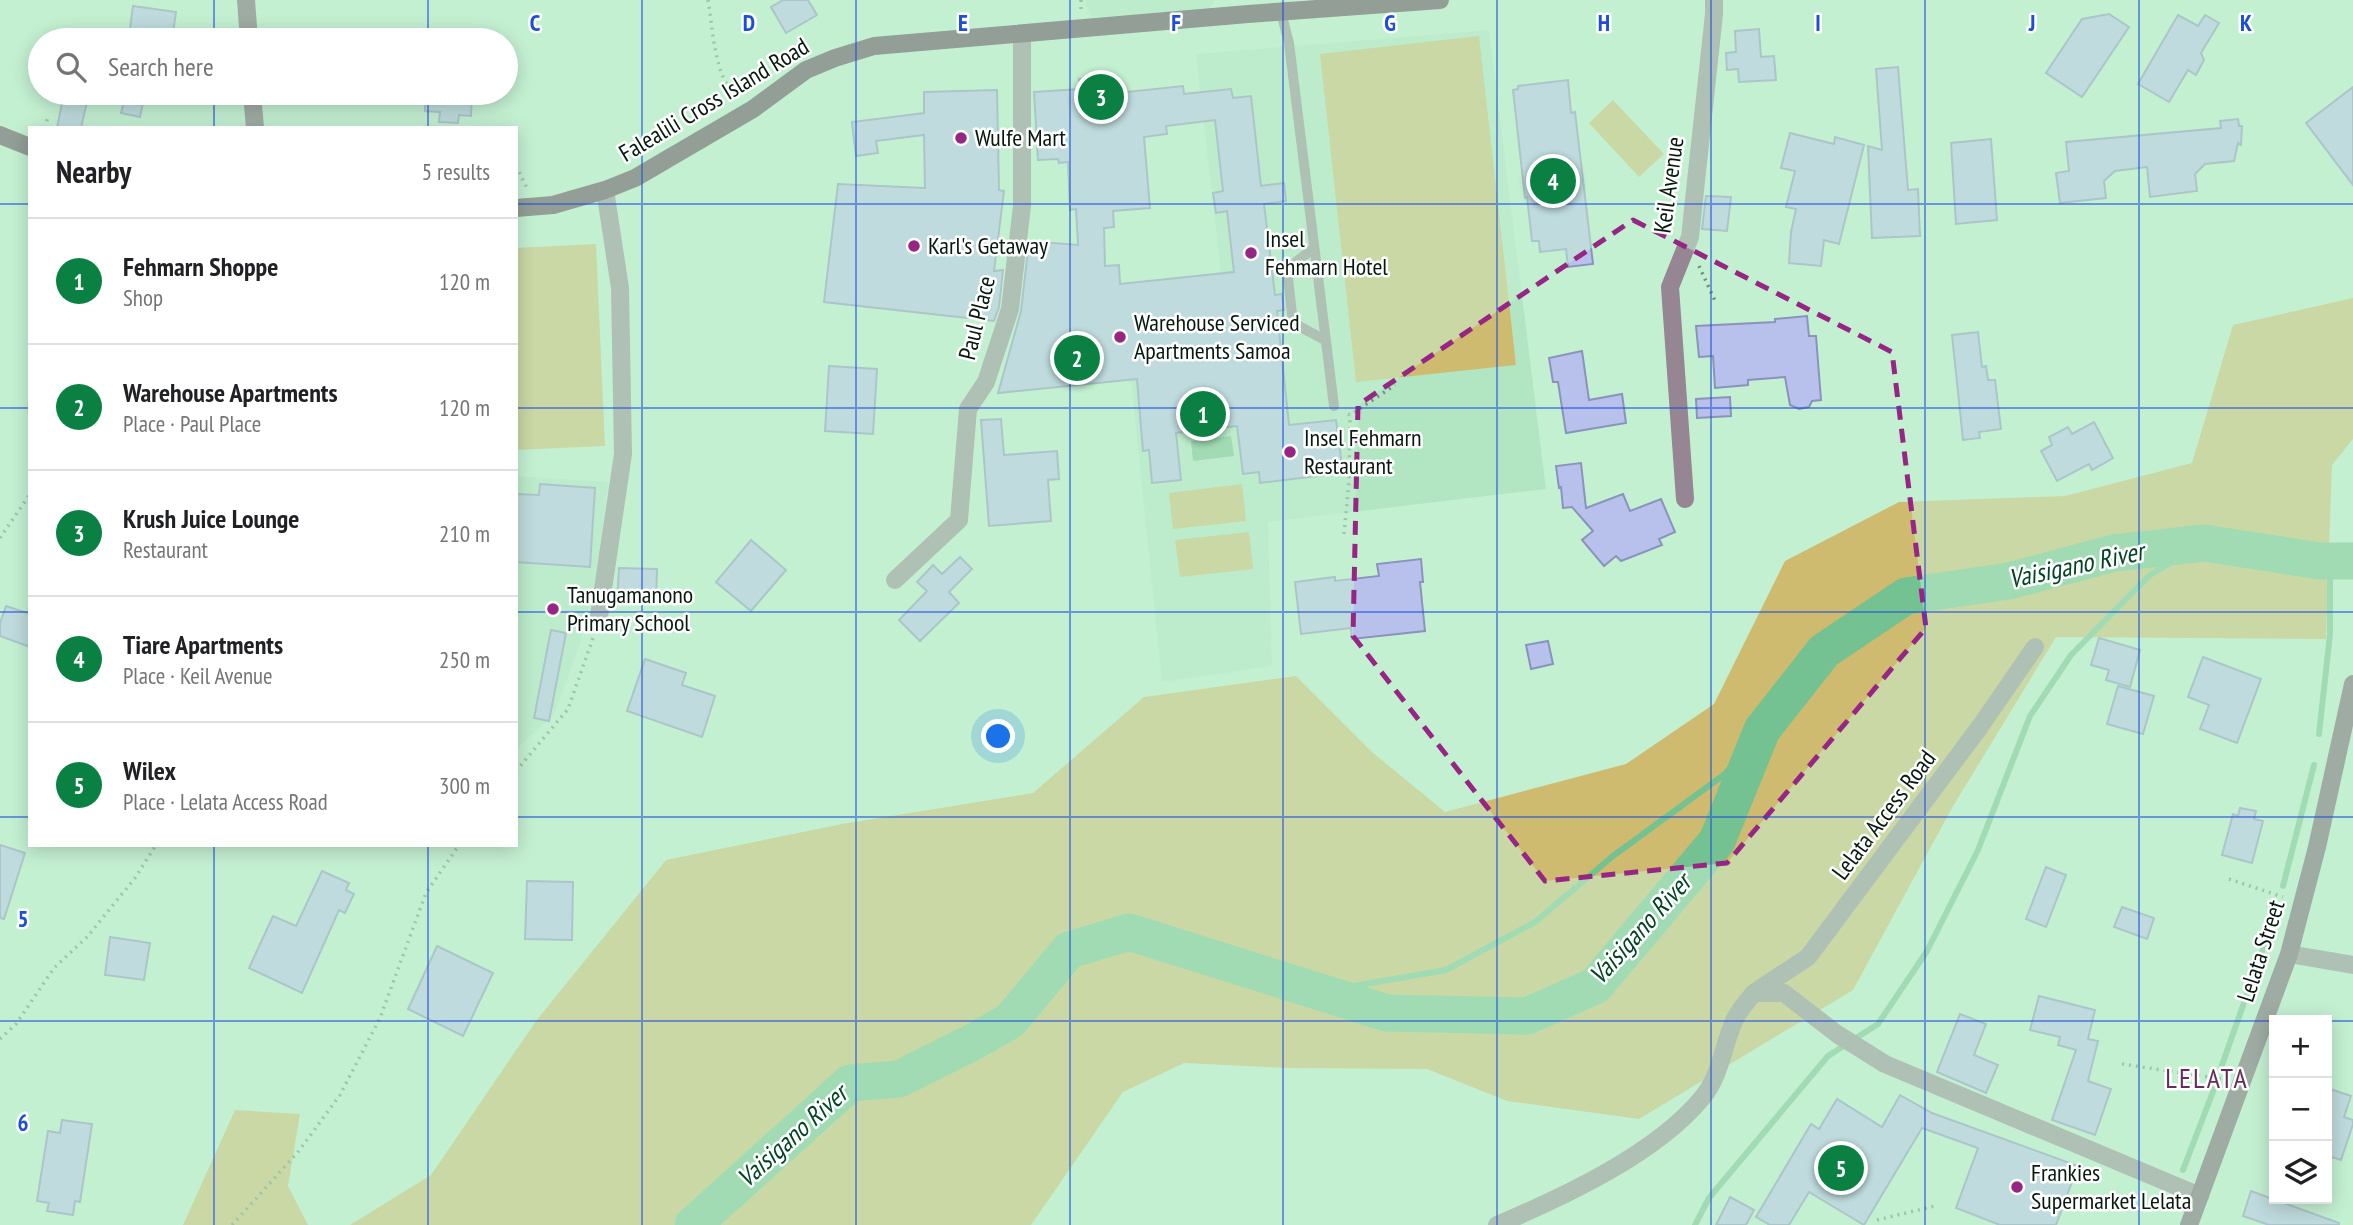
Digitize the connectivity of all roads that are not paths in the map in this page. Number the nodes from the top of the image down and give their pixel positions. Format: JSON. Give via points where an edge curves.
{"nodes":[{"id":1,"x":246,"y":0,"type":"edge"},
{"id":2,"x":1440,"y":0,"type":"edge"},
{"id":3,"x":1714,"y":0,"type":"edge"},
{"id":4,"x":1247,"y":7,"type":"edge"},
{"id":5,"x":1289,"y":8,"type":"edge"},
{"id":6,"x":247,"y":28,"type":"edge"},
{"id":7,"x":1022,"y":34,"type":"junction"},
{"id":8,"x":253,"y":105,"type":"edge"},
{"id":9,"x":255,"y":126,"type":"edge"},
{"id":10,"x":0,"y":135,"type":"edge"},
{"id":11,"x":28,"y":145,"type":"edge"},
{"id":12,"x":605,"y":190,"type":"junction"},
{"id":13,"x":518,"y":208,"type":"edge"},
{"id":14,"x":1314,"y":248,"type":"junction"},
{"id":15,"x":1325,"y":340,"type":"junction"},
{"id":16,"x":1334,"y":406,"type":"road end"},
{"id":17,"x":1685,"y":499,"type":"dead end"},
{"id":18,"x":895,"y":580,"type":"dead end"},
{"id":19,"x":598,"y":623,"type":"road end"},
{"id":20,"x":2035,"y":647,"type":"dead end"},
{"id":21,"x":2353,"y":684,"type":"edge"},
{"id":22,"x":2289,"y":954,"type":"junction"},
{"id":23,"x":2353,"y":965,"type":"edge"},
{"id":24,"x":1754,"y":993,"type":"junction"},
{"id":25,"x":2200,"y":1196,"type":"junction"},
{"id":26,"x":1497,"y":1225,"type":"edge"},
{"id":27,"x":2189,"y":1225,"type":"edge"}],
"edges":[{"from":1,"to":6,"type":"main road"},
{"from":2,"to":5,"type":"main road","name":"Falealili Cross Island Road"},
{"from":3,"to":17,"type":"street","name":"Keil Avenue","via":[[1688,242],[1670,287]]},
{"from":4,"to":5,"type":"main road","name":"Falealili Cross Island Road"},
{"from":4,"to":7,"type":"main road","name":"Falealili Cross Island Road"},
{"from":5,"to":14,"type":"lane","via":[[1289,43]]},
{"from":7,"to":12,"type":"main road","name":"Falealili Cross Island Road","via":[[874,46],[835,58],[806,70],[666,161]]},
{"from":7,"to":18,"type":"street","name":"Paul Place","via":[[1022,206],[1010,309],[986,382],[968,409],[959,520]]},
{"from":8,"to":9,"type":"main road"},
{"from":10,"to":11,"type":"main road"},
{"from":12,"to":13,"type":"main road","name":"Falealili Cross Island Road","via":[[553,205]]},
{"from":12,"to":19,"type":"street","via":[[620,288],[623,454]]},
{"from":14,"to":15,"type":"lane"},
{"from":14,"to":15,"type":"lane","via":[[1287,269],[1293,323]]},
{"from":15,"to":16,"type":"lane"},
{"from":20,"to":24,"type":"street","name":"Lelata Access Road","via":[[1808,957]]},
{"from":21,"to":22,"type":"main road","name":"Lelata Street"},
{"from":22,"to":23,"type":"street"},
{"from":22,"to":25,"type":"main road","name":"Lelata Street"},
{"from":24,"to":25,"type":"street","via":[[1784,993],[1885,1064]]},
{"from":24,"to":26,"type":"street","name":"Lelata Access Road","via":[[1735,1018],[1722,1060],[1703,1097],[1657,1140],[1545,1205]]},
{"from":25,"to":27,"type":"main road","name":"Lelata Street"}]}
